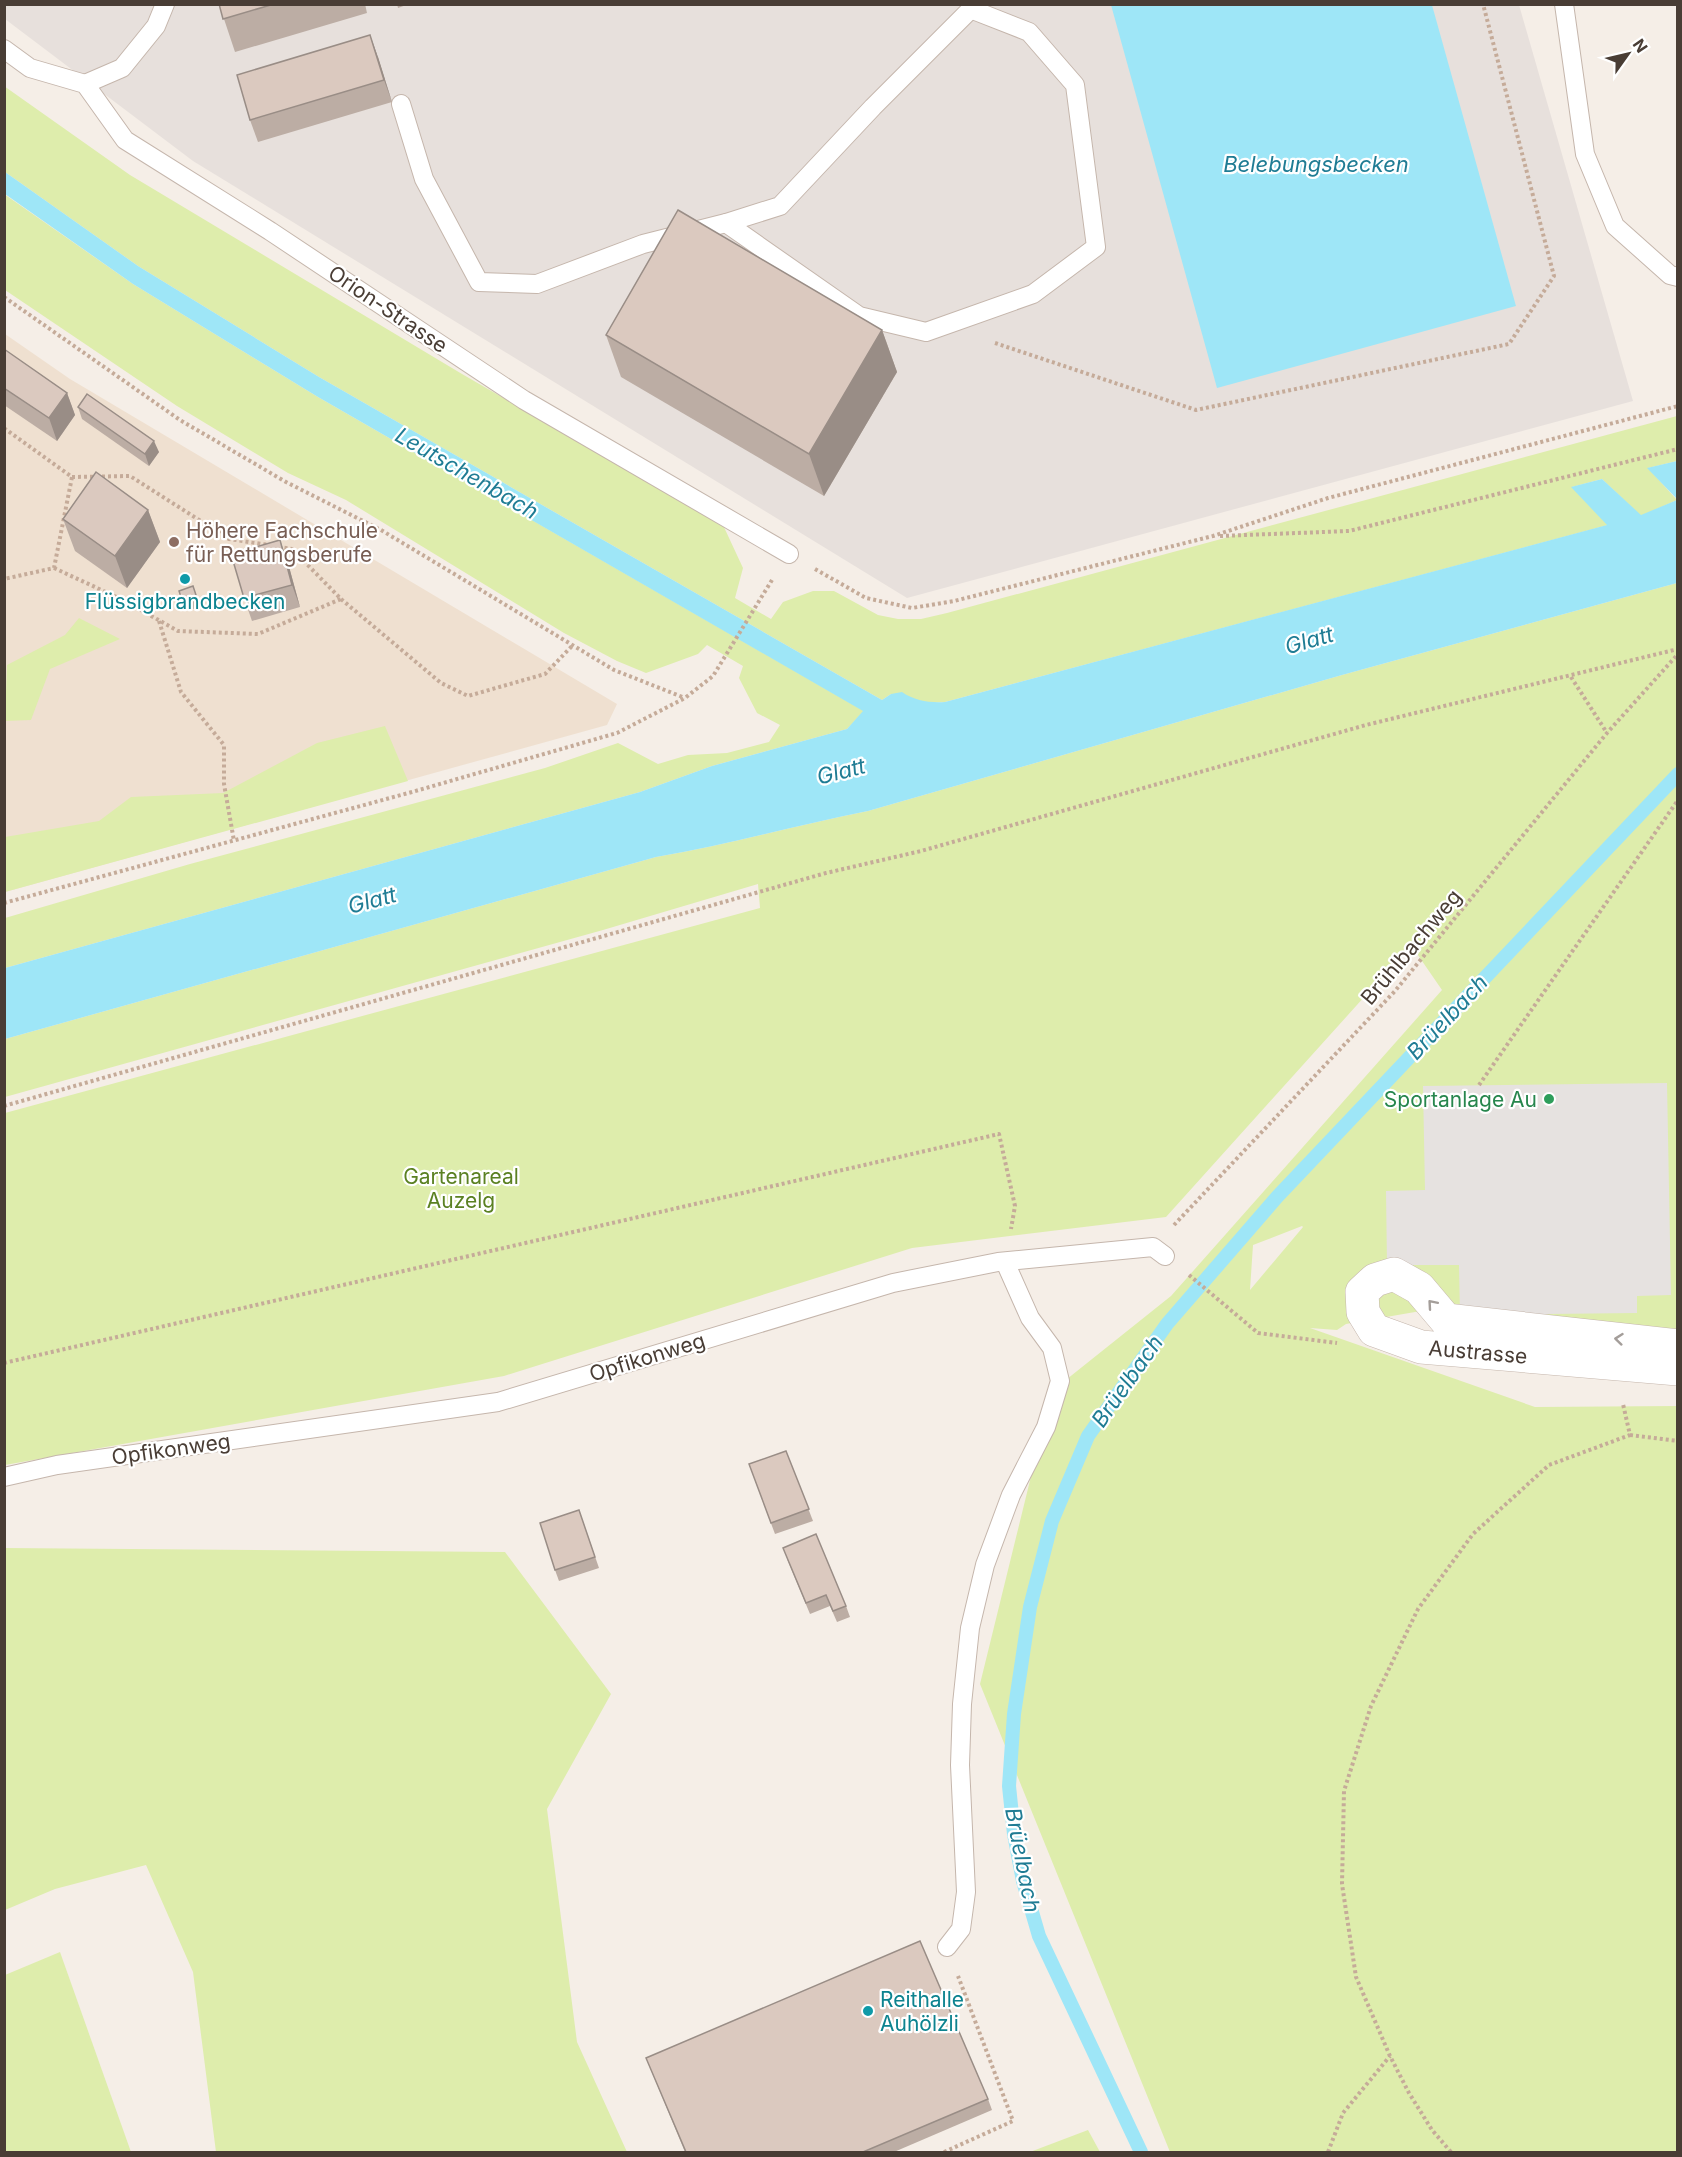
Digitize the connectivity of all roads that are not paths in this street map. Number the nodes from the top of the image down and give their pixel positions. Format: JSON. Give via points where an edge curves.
{"nodes":[{"id":1,"x":165,"y":4,"type":"edge"},
{"id":2,"x":1564,"y":4,"type":"edge"},
{"id":3,"x":975,"y":7,"type":"edge"},
{"id":4,"x":4,"y":49,"type":"edge"},
{"id":5,"x":85,"y":84,"type":"junction"},
{"id":6,"x":401,"y":104,"type":"dead end"},
{"id":7,"x":726,"y":223,"type":"junction"},
{"id":8,"x":1677,"y":277,"type":"edge"},
{"id":9,"x":789,"y":554,"type":"road end"},
{"id":10,"x":1159,"y":1251,"type":"road end"},
{"id":11,"x":1005,"y":1262,"type":"junction"},
{"id":12,"x":1677,"y":1346,"type":"edge"},
{"id":13,"x":1677,"y":1369,"type":"edge"},
{"id":14,"x":4,"y":1477,"type":"edge"},
{"id":15,"x":947,"y":1947,"type":"road end"}],
"edges":[{"from":1,"to":5,"type":"lane","via":[[156,26],[122,68]]},
{"from":2,"to":8,"type":"lane","via":[[1585,154],[1615,226]]},
{"from":3,"to":7,"type":"lane","via":[[780,206]]},
{"from":3,"to":7,"type":"lane","via":[[1029,32],[1074,85],[1096,247],[1033,294],[926,332],[859,316]]},
{"from":4,"to":5,"type":"lane","via":[[30,68]]},
{"from":5,"to":9,"type":"lane","name":"Orion-Strasse","via":[[125,140],[524,400]]},
{"from":6,"to":7,"type":"lane","via":[[424,179],[479,282],[537,284],[643,244]]},
{"from":10,"to":11,"type":"lane","name":"Opfikonweg"},
{"from":11,"to":14,"type":"lane","name":"Opfikonweg","via":[[893,1283],[498,1402]]},
{"from":11,"to":15,"type":"lane","via":[[1030,1318],[1052,1348],[1060,1381],[1047,1427],[1011,1496],[985,1565],[970,1628],[960,1765],[966,1892],[962,1929]]},
{"from":12,"to":13,"type":"street","name":"Austrasse","one_way":true,"via":[[1446,1320],[1419,1288],[1394,1274],[1375,1280],[1362,1292],[1363,1312],[1374,1330],[1421,1347]]}]}
